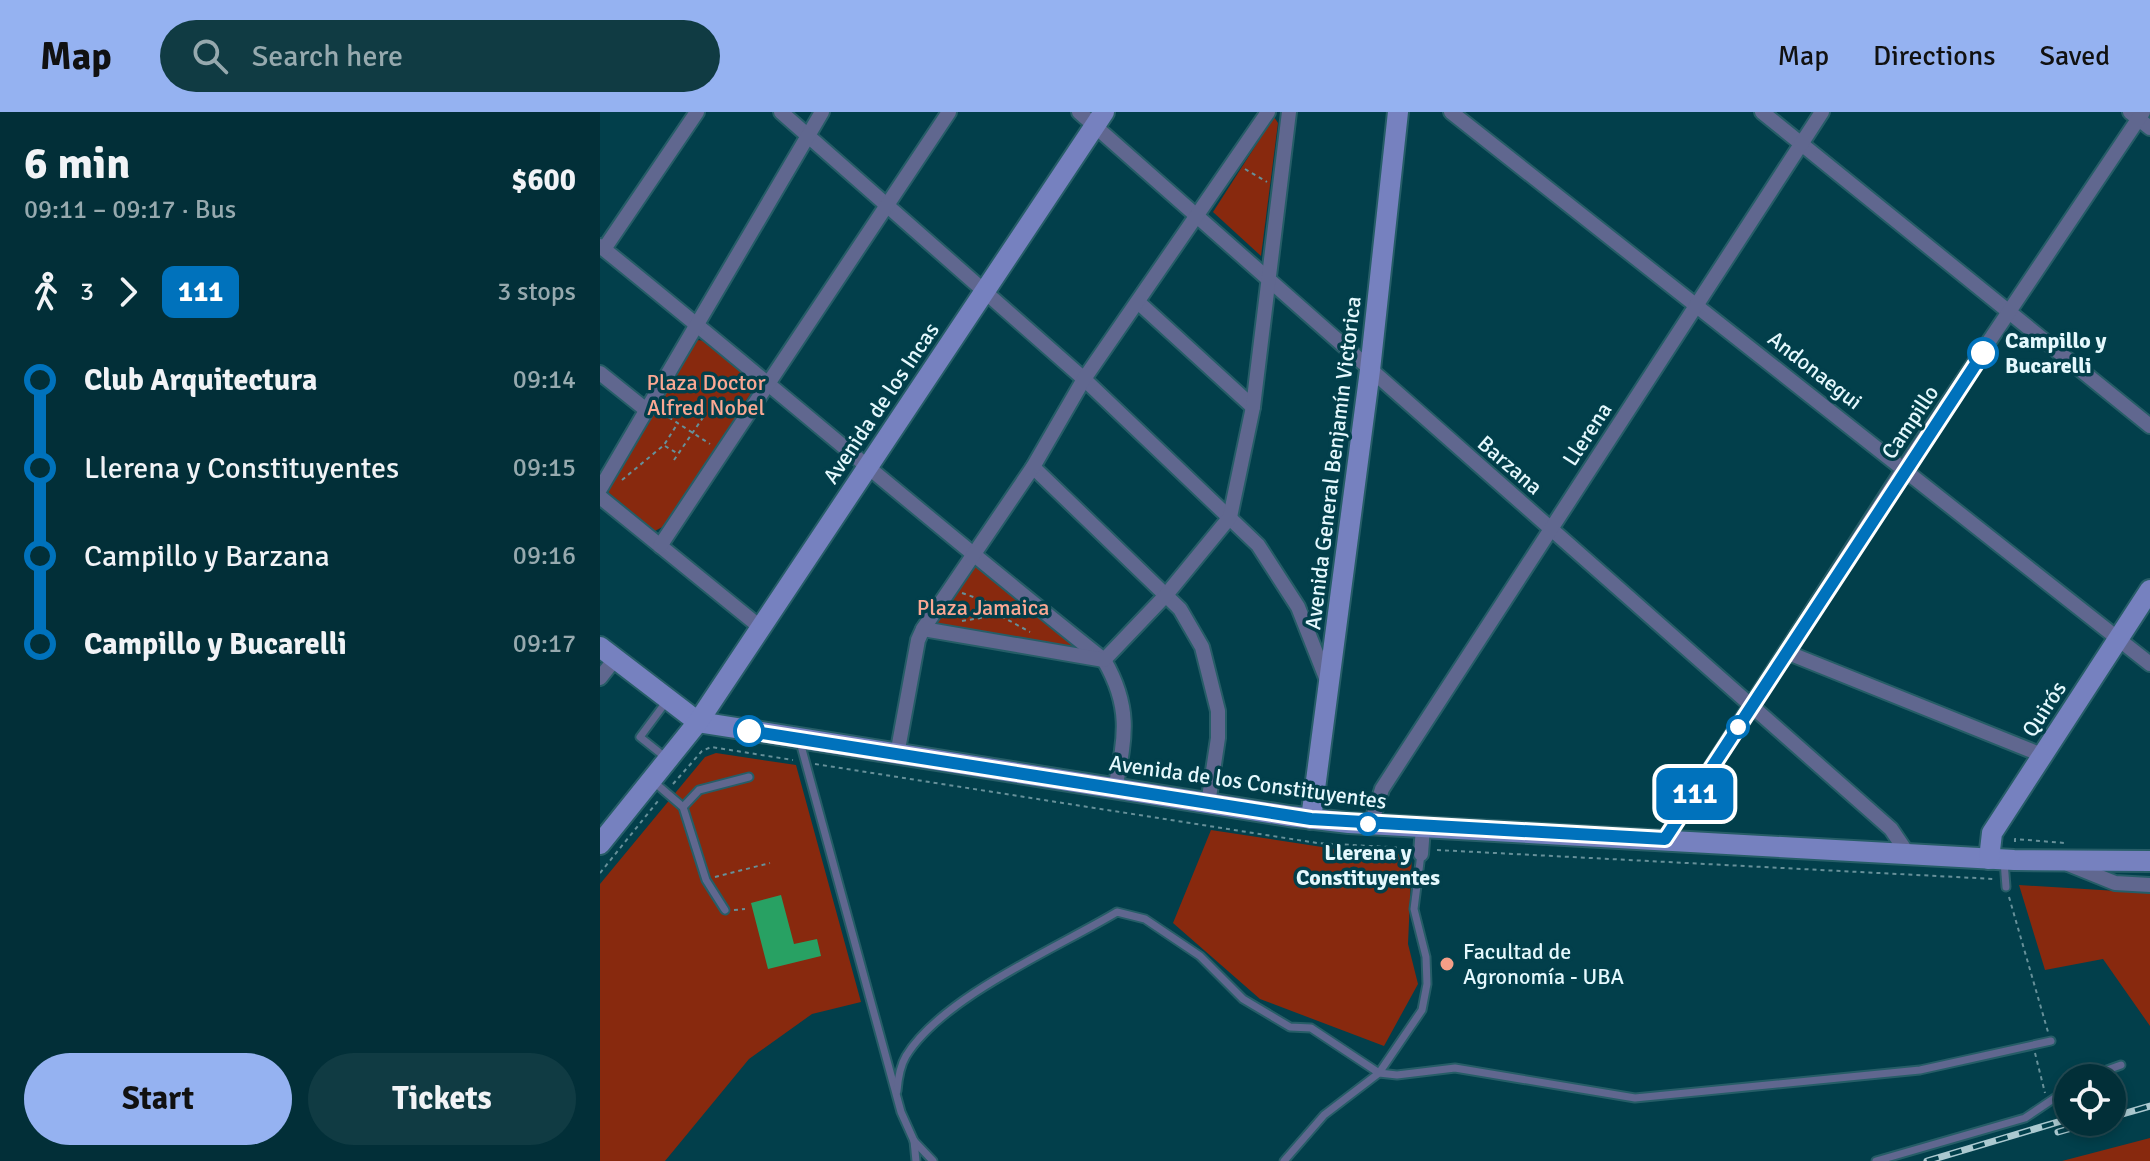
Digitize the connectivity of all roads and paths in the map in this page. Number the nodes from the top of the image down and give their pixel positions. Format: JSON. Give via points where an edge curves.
{"nodes":[{"id":1,"x":697,"y":112,"type":"edge"},
{"id":2,"x":781,"y":112,"type":"edge"},
{"id":3,"x":822,"y":112,"type":"edge"},
{"id":4,"x":949,"y":112,"type":"edge"},
{"id":5,"x":1268,"y":112,"type":"edge"},
{"id":6,"x":1289,"y":112,"type":"edge"},
{"id":7,"x":1398,"y":112,"type":"edge"},
{"id":8,"x":1451,"y":112,"type":"edge"},
{"id":9,"x":1762,"y":112,"type":"edge"},
{"id":10,"x":1822,"y":112,"type":"edge"},
{"id":11,"x":1093,"y":117,"type":"edge"},
{"id":12,"x":2140,"y":118,"type":"edge"},
{"id":13,"x":807,"y":136,"type":"junction"},
{"id":14,"x":1801,"y":143,"type":"junction"},
{"id":15,"x":1234,"y":162,"type":"junction"},
{"id":16,"x":1262,"y":179,"type":"junction"},
{"id":17,"x":1259,"y":186,"type":"dead end"},
{"id":18,"x":1281,"y":190,"type":"junction"},
{"id":19,"x":886,"y":205,"type":"junction"},
{"id":20,"x":1198,"y":214,"type":"junction"},
{"id":21,"x":602,"y":247,"type":"edge"},
{"id":22,"x":1271,"y":279,"type":"junction"},
{"id":23,"x":983,"y":293,"type":"junction"},
{"id":24,"x":1138,"y":302,"type":"junction"},
{"id":25,"x":1698,"y":306,"type":"junction"},
{"id":26,"x":2010,"y":313,"type":"junction"},
{"id":27,"x":695,"y":324,"type":"junction"},
{"id":28,"x":1370,"y":370,"type":"junction"},
{"id":29,"x":600,"y":373,"type":"edge"},
{"id":30,"x":1084,"y":379,"type":"junction"},
{"id":31,"x":769,"y":382,"type":"junction"},
{"id":32,"x":646,"y":406,"type":"junction"},
{"id":33,"x":1253,"y":407,"type":"junction"},
{"id":34,"x":704,"y":416,"type":"dead end"},
{"id":35,"x":678,"y":423,"type":"junction"},
{"id":36,"x":2150,"y":426,"type":"edge"},
{"id":37,"x":692,"y":433,"type":"junction"},
{"id":38,"x":664,"y":445,"type":"junction"},
{"id":39,"x":722,"y":451,"type":"junction"},
{"id":40,"x":678,"y":453,"type":"junction"},
{"id":41,"x":674,"y":460,"type":"dead end"},
{"id":42,"x":867,"y":467,"type":"junction"},
{"id":43,"x":1033,"y":467,"type":"junction"},
{"id":44,"x":1904,"y":468,"type":"junction"},
{"id":45,"x":617,"y":483,"type":"dead end"},
{"id":46,"x":600,"y":489,"type":"edge"},
{"id":47,"x":600,"y":497,"type":"edge"},
{"id":48,"x":1230,"y":517,"type":"junction"},
{"id":49,"x":1550,"y":529,"type":"junction"},
{"id":50,"x":660,"y":546,"type":"junction"},
{"id":51,"x":971,"y":555,"type":"junction"},
{"id":52,"x":949,"y":589,"type":"junction"},
{"id":53,"x":2150,"y":590,"type":"edge"},
{"id":54,"x":1166,"y":595,"type":"junction"},
{"id":55,"x":1041,"y":610,"type":"junction"},
{"id":56,"x":760,"y":627,"type":"junction"},
{"id":57,"x":923,"y":629,"type":"junction"},
{"id":58,"x":2118,"y":639,"type":"junction"},
{"id":59,"x":1786,"y":652,"type":"junction"},
{"id":60,"x":608,"y":653,"type":"edge"},
{"id":61,"x":1104,"y":660,"type":"junction"},
{"id":62,"x":2150,"y":664,"type":"edge"},
{"id":63,"x":600,"y":678,"type":"edge"},
{"id":64,"x":1329,"y":688,"type":"junction"},
{"id":65,"x":668,"y":700,"type":"junction"},
{"id":66,"x":1750,"y":708,"type":"junction"},
{"id":67,"x":698,"y":722,"type":"junction"},
{"id":68,"x":799,"y":739,"type":"junction"},
{"id":69,"x":702,"y":751,"type":"dead end"},
{"id":70,"x":897,"y":755,"type":"junction"},
{"id":71,"x":2042,"y":755,"type":"junction"},
{"id":72,"x":669,"y":760,"type":"junction"},
{"id":73,"x":749,"y":777,"type":"dead end"},
{"id":74,"x":659,"y":786,"type":"junction"},
{"id":75,"x":1115,"y":789,"type":"junction"},
{"id":76,"x":1208,"y":804,"type":"junction"},
{"id":77,"x":683,"y":807,"type":"junction"},
{"id":78,"x":1311,"y":819,"type":"junction"},
{"id":79,"x":1371,"y":824,"type":"junction"},
{"id":80,"x":1423,"y":827,"type":"junction"},
{"id":81,"x":1665,"y":839,"type":"junction"},
{"id":82,"x":600,"y":844,"type":"edge"},
{"id":83,"x":2150,"y":852,"type":"edge"},
{"id":84,"x":1421,"y":854,"type":"joint"},
{"id":85,"x":1908,"y":854,"type":"junction"},
{"id":86,"x":1997,"y":859,"type":"junction"},
{"id":87,"x":2150,"y":861,"type":"edge"},
{"id":88,"x":770,"y":863,"type":"dead end"},
{"id":89,"x":2064,"y":863,"type":"junction"},
{"id":90,"x":600,"y":873,"type":"edge"},
{"id":91,"x":2150,"y":875,"type":"edge"},
{"id":92,"x":706,"y":880,"type":"junction"},
{"id":93,"x":2150,"y":885,"type":"edge"},
{"id":94,"x":2006,"y":887,"type":"joint"},
{"id":95,"x":725,"y":910,"type":"dead end"},
{"id":96,"x":2051,"y":1041,"type":"joint"},
{"id":97,"x":2033,"y":1046,"type":"junction"},
{"id":98,"x":1379,"y":1073,"type":"junction"},
{"id":99,"x":897,"y":1091,"type":"junction"},
{"id":100,"x":2054,"y":1098,"type":"edge"},
{"id":101,"x":2041,"y":1106,"type":"junction"},
{"id":102,"x":914,"y":1141,"type":"junction"},
{"id":103,"x":916,"y":1161,"type":"edge"},
{"id":104,"x":933,"y":1161,"type":"edge"},
{"id":105,"x":1284,"y":1161,"type":"edge"},
{"id":106,"x":1876,"y":1161,"type":"edge"}],
"edges":[{"from":1,"to":21,"type":"street"},
{"from":2,"to":13,"type":"street"},
{"from":3,"to":13,"type":"street"},
{"from":4,"to":19,"type":"street"},
{"from":5,"to":15,"type":"street"},
{"from":6,"to":18,"type":"street"},
{"from":7,"to":28,"type":"main road","name":"Avenida General Benjamín Victorica"},
{"from":8,"to":25,"type":"street","name":"Andonaegui"},
{"from":9,"to":14,"type":"street"},
{"from":10,"to":14,"type":"street","name":"Llerena"},
{"from":11,"to":20,"type":"street","name":"Barzana"},
{"from":11,"to":23,"type":"main road","name":"Avenida de los Incas"},
{"from":12,"to":26,"type":"street","name":"Campillo"},
{"from":13,"to":19,"type":"street"},
{"from":13,"to":27,"type":"street"},
{"from":14,"to":25,"type":"street","name":"Llerena"},
{"from":14,"to":26,"type":"street"},
{"from":15,"to":16,"type":"path"},
{"from":15,"to":20,"type":"street"},
{"from":16,"to":17,"type":"path"},
{"from":16,"to":18,"type":"path"},
{"from":18,"to":22,"type":"street"},
{"from":19,"to":23,"type":"street"},
{"from":19,"to":31,"type":"street"},
{"from":20,"to":22,"type":"street","name":"Barzana"},
{"from":20,"to":24,"type":"street"},
{"from":21,"to":27,"type":"street"},
{"from":22,"to":28,"type":"street","name":"Barzana"},
{"from":22,"to":33,"type":"street"},
{"from":23,"to":30,"type":"street"},
{"from":23,"to":42,"type":"main road","name":"Avenida de los Incas"},
{"from":24,"to":30,"type":"street"},
{"from":24,"to":33,"type":"street"},
{"from":25,"to":44,"type":"street","name":"Andonaegui"},
{"from":25,"to":49,"type":"street","name":"Llerena"},
{"from":26,"to":36,"type":"street"},
{"from":26,"to":44,"type":"street","name":"Campillo"},
{"from":27,"to":31,"type":"street"},
{"from":27,"to":32,"type":"street"},
{"from":28,"to":49,"type":"street","name":"Barzana"},
{"from":28,"to":64,"type":"main road","name":"Avenida General Benjamín Victorica"},
{"from":29,"to":32,"type":"street"},
{"from":30,"to":43,"type":"street"},
{"from":30,"to":48,"type":"street"},
{"from":31,"to":39,"type":"street"},
{"from":31,"to":42,"type":"street"},
{"from":32,"to":35,"type":"path"},
{"from":32,"to":46,"type":"street"},
{"from":33,"to":48,"type":"street"},
{"from":34,"to":37,"type":"path"},
{"from":35,"to":37,"type":"path"},
{"from":35,"to":38,"type":"path"},
{"from":37,"to":39,"type":"path"},
{"from":37,"to":40,"type":"path"},
{"from":38,"to":40,"type":"path"},
{"from":38,"to":45,"type":"path"},
{"from":39,"to":50,"type":"street"},
{"from":40,"to":41,"type":"path"},
{"from":42,"to":51,"type":"street"},
{"from":42,"to":56,"type":"main road","name":"Avenida de los Incas"},
{"from":43,"to":51,"type":"street"},
{"from":43,"to":54,"type":"street"},
{"from":44,"to":58,"type":"street","name":"Andonaegui"},
{"from":44,"to":59,"type":"street","name":"Campillo"},
{"from":47,"to":50,"type":"street"},
{"from":48,"to":54,"type":"street"},
{"from":48,"to":64,"type":"street","via":[[1286,584]]},
{"from":49,"to":66,"type":"street","name":"Barzana"},
{"from":49,"to":79,"type":"street","name":"Llerena","via":[[1382,789]]},
{"from":50,"to":56,"type":"street"},
{"from":51,"to":52,"type":"street"},
{"from":51,"to":55,"type":"street"},
{"from":52,"to":55,"type":"path","via":[[985,601],[999,615]]},
{"from":52,"to":57,"type":"street"},
{"from":53,"to":58,"type":"main road","name":"Quirós"},
{"from":54,"to":61,"type":"street"},
{"from":54,"to":76,"type":"street","via":[[1192,627],[1215,688],[1218,738]]},
{"from":55,"to":61,"type":"street"},
{"from":56,"to":67,"type":"main road","name":"Avenida de los Incas"},
{"from":57,"to":61,"type":"street"},
{"from":57,"to":70,"type":"street"},
{"from":58,"to":62,"type":"street","name":"Andonaegui"},
{"from":58,"to":71,"type":"main road","name":"Quirós"},
{"from":59,"to":66,"type":"street","name":"Campillo"},
{"from":59,"to":71,"type":"street"},
{"from":60,"to":63,"type":"street"},
{"from":60,"to":65,"type":"main road","name":"Avenida de los Constituyentes"},
{"from":61,"to":75,"type":"street","via":[[1125,716]]},
{"from":64,"to":78,"type":"main road","name":"Avenida General Benjamín Victorica"},
{"from":65,"to":67,"type":"main road","name":"Avenida de los Constituyentes"},
{"from":65,"to":72,"type":"lane","via":[[640,737]]},
{"from":66,"to":81,"type":"street","name":"Campillo"},
{"from":66,"to":85,"type":"street","name":"Barzana","via":[[1891,829]]},
{"from":67,"to":68,"type":"main road","name":"Avenida de los Constituyentes"},
{"from":67,"to":72,"type":"main road","name":"Avenida de los Incas"},
{"from":68,"to":70,"type":"main road","name":"Avenida de los Constituyentes"},
{"from":68,"to":99,"type":"lane"},
{"from":69,"to":74,"type":"path"},
{"from":70,"to":75,"type":"main road","name":"Avenida de los Constituyentes"},
{"from":71,"to":86,"type":"main road","name":"Quirós","via":[[1992,833]]},
{"from":72,"to":74,"type":"main road","name":"Avenida de los Incas"},
{"from":73,"to":77,"type":"lane","via":[[699,790]]},
{"from":74,"to":77,"type":"lane"},
{"from":74,"to":82,"type":"main road","name":"Avenida de los Incas"},
{"from":74,"to":90,"type":"path"},
{"from":75,"to":76,"type":"main road","name":"Avenida de los Constituyentes"},
{"from":76,"to":78,"type":"main road","name":"Avenida de los Constituyentes"},
{"from":77,"to":92,"type":"lane"},
{"from":78,"to":79,"type":"main road","name":"Avenida de los Constituyentes"},
{"from":79,"to":80,"type":"main road","name":"Avenida de los Constituyentes"},
{"from":80,"to":81,"type":"main road","name":"Avenida de los Constituyentes"},
{"from":80,"to":84,"type":"street"},
{"from":81,"to":85,"type":"main road","name":"Avenida de los Constituyentes"},
{"from":83,"to":89,"type":"street","name":"Avenida de los Constituyentes","via":[[2119,851]]},
{"from":84,"to":98,"type":"lane","via":[[1414,909],[1426,957],[1426,996]]},
{"from":85,"to":86,"type":"main road","name":"Avenida de los Constituyentes"},
{"from":86,"to":89,"type":"main road","name":"Avenida de los Constituyentes"},
{"from":86,"to":94,"type":"lane"},
{"from":87,"to":89,"type":"main road","name":"Avenida de los Constituyentes"},
{"from":88,"to":92,"type":"path"},
{"from":89,"to":91,"type":"main road","name":"Avenida de los Constituyentes"},
{"from":89,"to":93,"type":"street","name":"Avenida de los Constituyentes","via":[[2115,883]]},
{"from":92,"to":95,"type":"lane"},
{"from":94,"to":96,"type":"path"},
{"from":96,"to":97,"type":"lane"},
{"from":97,"to":98,"type":"lane","via":[[1920,1070],[1635,1098],[1455,1068]]},
{"from":97,"to":101,"type":"path","via":[[2045,1091]]},
{"from":98,"to":99,"type":"lane","via":[[1311,1028],[1290,1027],[1243,999],[1200,956],[1145,919],[1117,912],[989,985],[931,1026],[904,1059]]},
{"from":98,"to":105,"type":"lane","via":[[1324,1115]]},
{"from":99,"to":102,"type":"lane"},
{"from":100,"to":101,"type":"lane"},
{"from":101,"to":106,"type":"lane","via":[[2025,1118]]},
{"from":102,"to":103,"type":"lane"},
{"from":102,"to":104,"type":"lane"}]}
